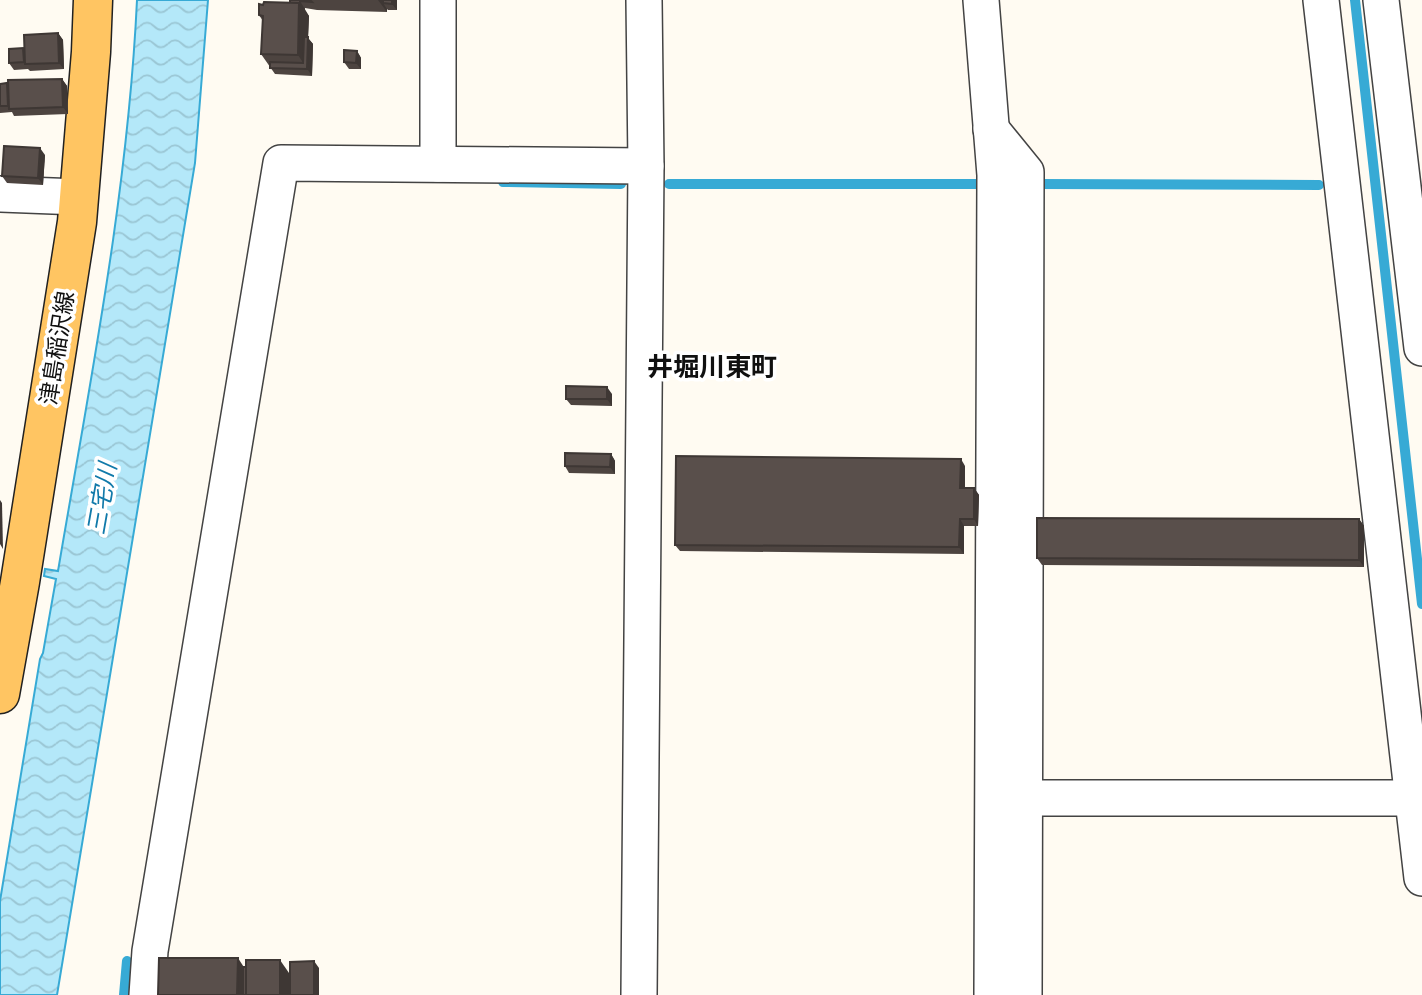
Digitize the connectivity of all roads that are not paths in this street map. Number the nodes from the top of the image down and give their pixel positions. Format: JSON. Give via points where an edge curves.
{"nodes":[{"id":1,"x":93,"y":0,"type":"edge"},
{"id":2,"x":438,"y":0,"type":"edge"},
{"id":3,"x":644,"y":0,"type":"edge"},
{"id":4,"x":981,"y":0,"type":"edge"},
{"id":5,"x":1321,"y":0,"type":"edge"},
{"id":6,"x":1381,"y":0,"type":"edge"},
{"id":7,"x":438,"y":164,"type":"junction"},
{"id":8,"x":646,"y":166,"type":"junction"},
{"id":9,"x":0,"y":194,"type":"edge"},
{"id":10,"x":79,"y":197,"type":"junction"},
{"id":11,"x":1413,"y":200,"type":"edge"},
{"id":12,"x":1422,"y":348,"type":"edge"},
{"id":13,"x":10,"y":584,"type":"edge"},
{"id":14,"x":1010,"y":659,"type":"junction"},
{"id":15,"x":0,"y":694,"type":"edge"},
{"id":16,"x":1026,"y":798,"type":"junction"},
{"id":17,"x":1413,"y":798,"type":"junction"},
{"id":18,"x":1422,"y":878,"type":"edge"},
{"id":19,"x":147,"y":995,"type":"edge"},
{"id":20,"x":639,"y":995,"type":"edge"},
{"id":21,"x":992,"y":995,"type":"edge"},
{"id":22,"x":1024,"y":995,"type":"edge"}],
"edges":[{"from":1,"to":10,"type":"main road","name":"津島稲沢線"},
{"from":2,"to":7,"type":"street"},
{"from":3,"to":8,"type":"street"},
{"from":4,"to":14,"type":"street","via":[[995,175]]},
{"from":5,"to":17,"type":"street"},
{"from":6,"to":11,"type":"street"},
{"from":7,"to":8,"type":"street"},
{"from":7,"to":19,"type":"street","via":[[281,163],[150,951]]},
{"from":8,"to":20,"type":"street"},
{"from":9,"to":10,"type":"street"},
{"from":10,"to":13,"type":"main road","name":"津島稲沢線"},
{"from":11,"to":12,"type":"street"},
{"from":13,"to":15,"type":"main road","name":"津島稲沢線"},
{"from":14,"to":16,"type":"street"},
{"from":14,"to":21,"type":"street"},
{"from":16,"to":17,"type":"street"},
{"from":16,"to":22,"type":"street"},
{"from":17,"to":18,"type":"street"}]}
